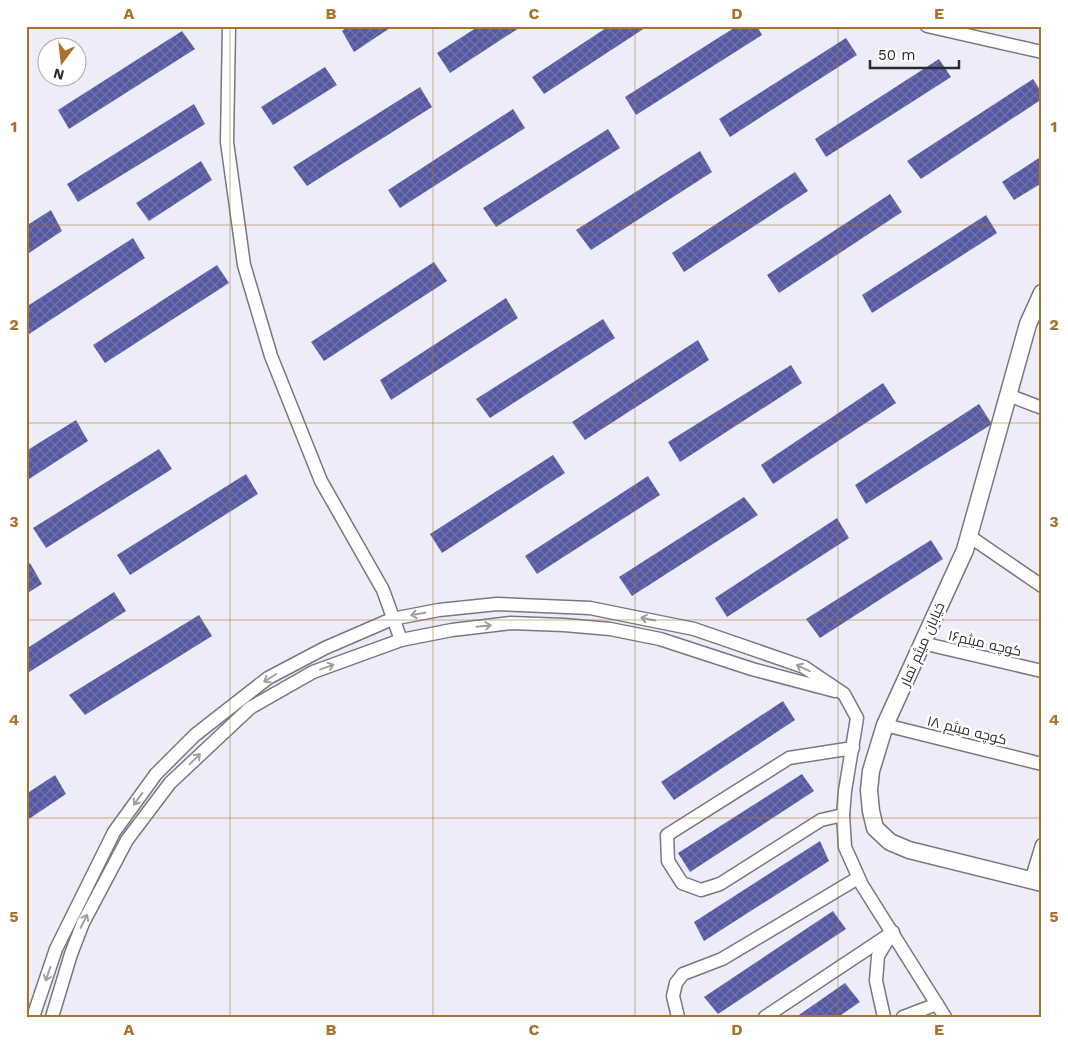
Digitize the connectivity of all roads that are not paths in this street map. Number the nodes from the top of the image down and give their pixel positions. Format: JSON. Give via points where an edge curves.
{"nodes":[{"id":1,"x":229,"y":26,"type":"edge"},
{"id":2,"x":927,"y":26,"type":"edge"},
{"id":3,"x":1042,"y":52,"type":"edge"},
{"id":4,"x":1042,"y":293,"type":"edge"},
{"id":5,"x":1008,"y":395,"type":"junction"},
{"id":6,"x":1042,"y":408,"type":"edge"},
{"id":7,"x":969,"y":536,"type":"junction"},
{"id":8,"x":1042,"y":586,"type":"edge"},
{"id":9,"x":392,"y":619,"type":"junction"},
{"id":10,"x":401,"y":640,"type":"junction"},
{"id":11,"x":922,"y":643,"type":"junction"},
{"id":12,"x":1042,"y":671,"type":"edge"},
{"id":13,"x":844,"y":694,"type":"junction"},
{"id":14,"x":885,"y":726,"type":"junction"},
{"id":15,"x":853,"y":748,"type":"junction"},
{"id":16,"x":1042,"y":764,"type":"edge"},
{"id":17,"x":156,"y":774,"type":"junction"},
{"id":18,"x":170,"y":783,"type":"junction"},
{"id":19,"x":843,"y":815,"type":"junction"},
{"id":20,"x":1042,"y":845,"type":"edge"},
{"id":21,"x":858,"y":878,"type":"junction"},
{"id":22,"x":1036,"y":882,"type":"edge"},
{"id":23,"x":893,"y":932,"type":"junction"},
{"id":24,"x":56,"y":949,"type":"junction"},
{"id":25,"x":71,"y":954,"type":"junction"},
{"id":26,"x":937,"y":1004,"type":"junction"},
{"id":27,"x":34,"y":1017,"type":"edge"},
{"id":28,"x":52,"y":1017,"type":"edge"},
{"id":29,"x":678,"y":1017,"type":"edge"},
{"id":30,"x":765,"y":1017,"type":"edge"},
{"id":31,"x":884,"y":1017,"type":"edge"},
{"id":32,"x":903,"y":1017,"type":"edge"},
{"id":33,"x":945,"y":1017,"type":"edge"}],
"edges":[{"from":1,"to":9,"type":"street","via":[[227,142],[244,265],[271,356],[321,481],[383,590]]},
{"from":2,"to":3,"type":"street"},
{"from":4,"to":5,"type":"street","name":"خیابان میثم تمار","via":[[1028,324]]},
{"from":5,"to":6,"type":"street"},
{"from":5,"to":7,"type":"street","name":"خیابان میثم تمار"},
{"from":7,"to":8,"type":"street"},
{"from":7,"to":11,"type":"street","name":"خیابان میثم تمار"},
{"from":9,"to":10,"type":"street"},
{"from":13,"to":9,"type":"street","one_way":true,"via":[[804,668],[694,629],[590,608],[497,604]]},
{"from":9,"to":17,"type":"street","one_way":true,"via":[[325,648],[268,678],[195,735]]},
{"from":10,"to":13,"type":"street","one_way":true,"via":[[511,623],[610,629],[660,639]]},
{"from":18,"to":10,"type":"street","one_way":true,"via":[[250,708],[313,672]]},
{"from":11,"to":12,"type":"street","name":"کوچه میثم۱۶"},
{"from":11,"to":14,"type":"street","name":"خیابان میثم تمار"},
{"from":13,"to":15,"type":"street","via":[[858,718]]},
{"from":14,"to":16,"type":"street","name":"کوچه میثم ۱۸"},
{"from":14,"to":22,"type":"street","name":"خیابان میثم تمار","via":[[871,771],[869,790],[875,828],[890,842],[909,850]]},
{"from":15,"to":19,"type":"street"},
{"from":15,"to":19,"type":"street","via":[[789,758],[667,836],[668,861],[682,883],[701,890],[720,884],[821,820]]},
{"from":17,"to":18,"type":"street"},
{"from":17,"to":24,"type":"street","one_way":true,"via":[[114,832]]},
{"from":25,"to":18,"type":"street","one_way":true,"via":[[83,923],[127,840]]},
{"from":19,"to":21,"type":"street","via":[[845,847]]},
{"from":20,"to":22,"type":"street"},
{"from":21,"to":23,"type":"street"},
{"from":21,"to":29,"type":"street","via":[[722,958],[683,974],[676,982],[672,996]]},
{"from":23,"to":26,"type":"street"},
{"from":23,"to":30,"type":"street"},
{"from":23,"to":31,"type":"street","via":[[878,956],[876,981]]},
{"from":24,"to":25,"type":"street"},
{"from":24,"to":27,"type":"street","one_way":true},
{"from":25,"to":28,"type":"street"},
{"from":26,"to":32,"type":"street"},
{"from":26,"to":33,"type":"street"}]}
